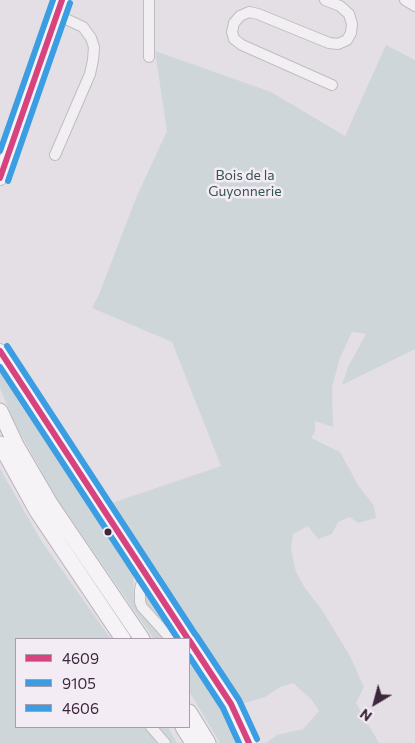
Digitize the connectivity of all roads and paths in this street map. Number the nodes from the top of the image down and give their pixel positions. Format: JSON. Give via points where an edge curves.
{"nodes":[{"id":1,"x":62,"y":0,"type":"edge"},
{"id":2,"x":149,"y":0,"type":"edge"},
{"id":3,"x":326,"y":0,"type":"edge"},
{"id":4,"x":405,"y":0,"type":"edge"},
{"id":5,"x":415,"y":6,"type":"edge"},
{"id":6,"x":57,"y":15,"type":"junction"},
{"id":7,"x":149,"y":57,"type":"dead end"},
{"id":8,"x":332,"y":85,"type":"dead end"},
{"id":9,"x":56,"y":155,"type":"dead end"},
{"id":10,"x":0,"y":178,"type":"edge"},
{"id":11,"x":0,"y":351,"type":"edge"},
{"id":12,"x":0,"y":411,"type":"edge"},
{"id":13,"x":0,"y":444,"type":"edge"},
{"id":14,"x":148,"y":577,"type":"junction"},
{"id":15,"x":122,"y":638,"type":"edge"},
{"id":16,"x":141,"y":638,"type":"edge"},
{"id":17,"x":171,"y":638,"type":"edge"},
{"id":18,"x":188,"y":638,"type":"edge"},
{"id":19,"x":190,"y":642,"type":"edge"},
{"id":20,"x":190,"y":714,"type":"edge"},
{"id":21,"x":152,"y":728,"type":"edge"},
{"id":22,"x":184,"y":728,"type":"edge"},
{"id":23,"x":165,"y":743,"type":"edge"},
{"id":24,"x":193,"y":743,"type":"edge"},
{"id":25,"x":208,"y":743,"type":"edge"},
{"id":26,"x":249,"y":743,"type":"edge"}],
"edges":[{"from":1,"to":6,"type":"main road"},
{"from":2,"to":7,"type":"street"},
{"from":3,"to":8,"type":"street","via":[[349,14],[352,24],[347,40],[338,44],[249,12],[240,16],[232,32],[234,40],[242,45]]},
{"from":4,"to":5,"type":"street"},
{"from":6,"to":9,"type":"street","via":[[83,27],[94,47],[94,60]]},
{"from":6,"to":10,"type":"main road"},
{"from":11,"to":14,"type":"main road"},
{"from":12,"to":16,"type":"highway","via":[[51,505]]},
{"from":13,"to":15,"type":"highway","via":[[37,511]]},
{"from":14,"to":17,"type":"street","via":[[141,585],[140,602]]},
{"from":14,"to":18,"type":"main road"},
{"from":19,"to":26,"type":"main road","via":[[230,704]]},
{"from":20,"to":25,"type":"highway"},
{"from":21,"to":23,"type":"street"},
{"from":22,"to":24,"type":"highway"}]}
